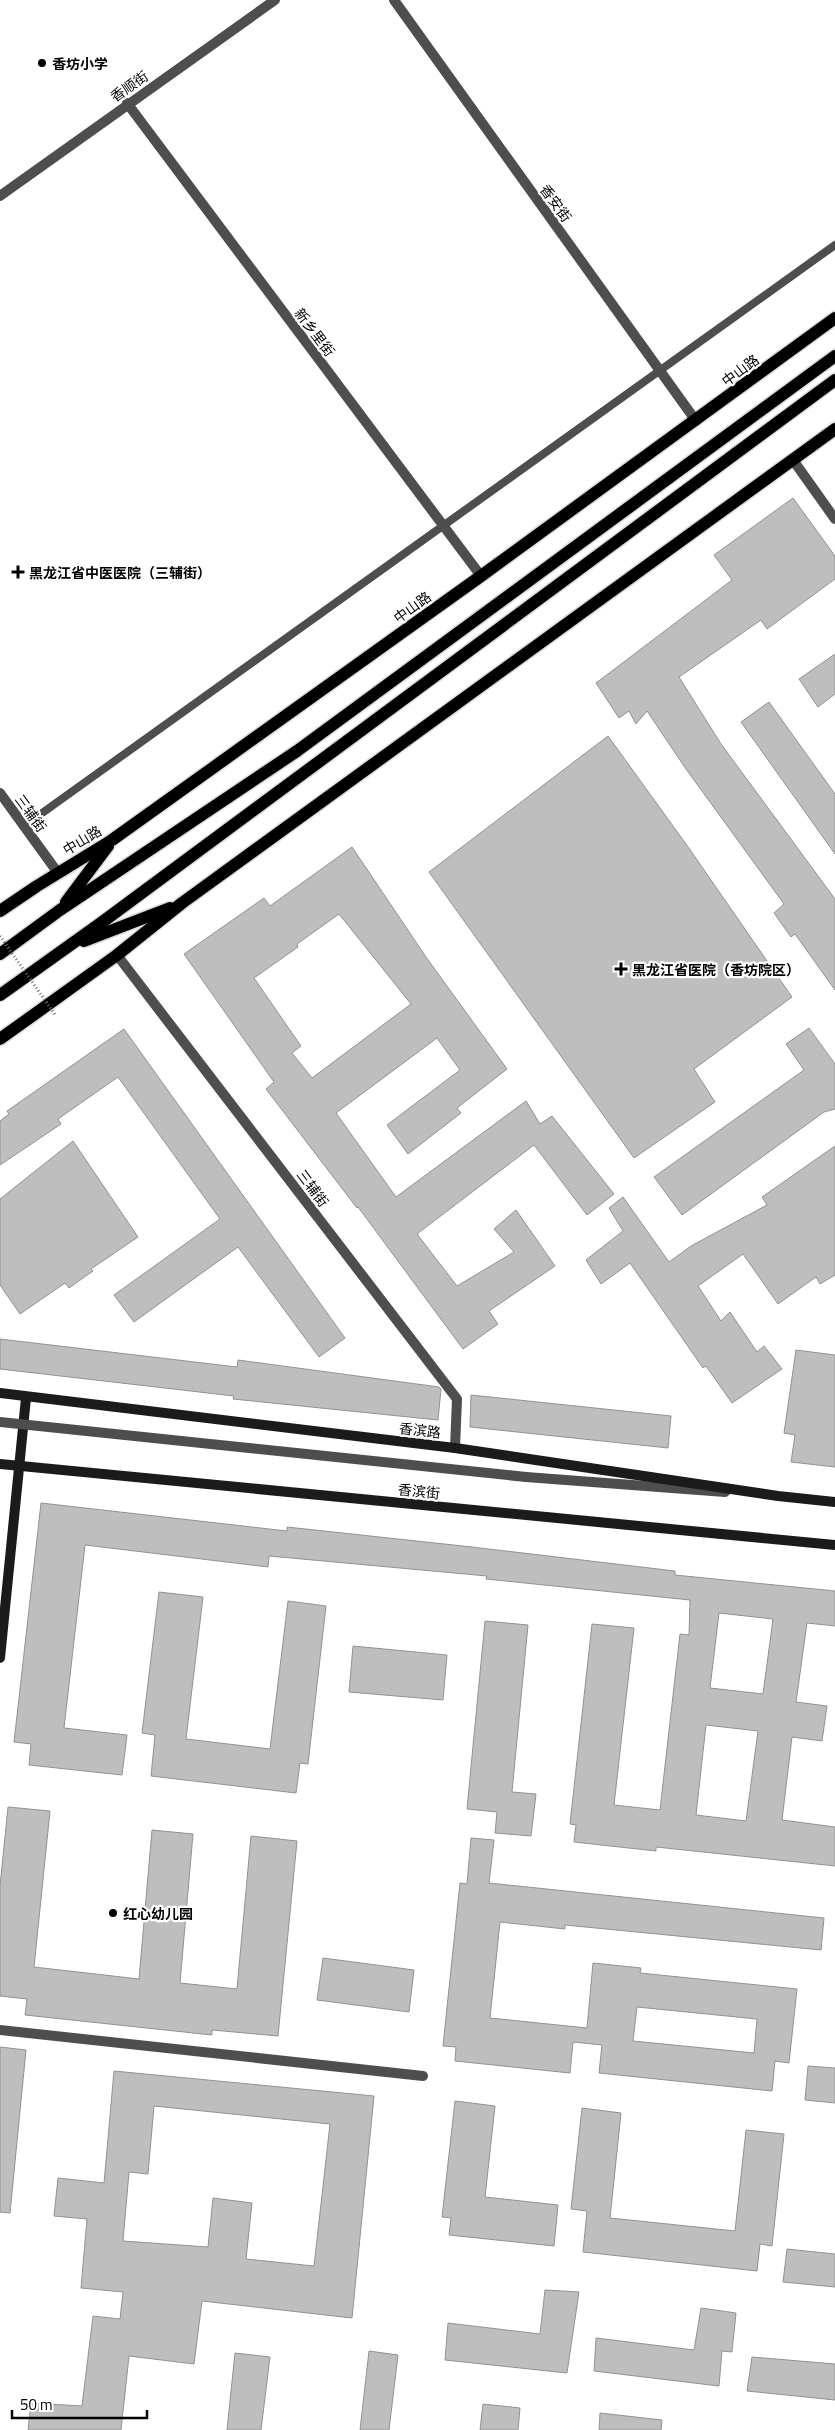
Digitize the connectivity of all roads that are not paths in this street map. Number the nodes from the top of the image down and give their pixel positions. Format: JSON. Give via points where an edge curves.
{"nodes":[{"id":1,"x":275,"y":0,"type":"edge"},
{"id":2,"x":394,"y":0,"type":"edge"},
{"id":3,"x":128,"y":103,"type":"junction"},
{"id":4,"x":0,"y":196,"type":"edge"},
{"id":5,"x":835,"y":244,"type":"edge"},
{"id":6,"x":835,"y":318,"type":"edge"},
{"id":7,"x":835,"y":356,"type":"edge"},
{"id":8,"x":660,"y":370,"type":"junction"},
{"id":9,"x":835,"y":380,"type":"edge"},
{"id":10,"x":696,"y":421,"type":"junction"},
{"id":11,"x":835,"y":429,"type":"edge"},
{"id":12,"x":793,"y":460,"type":"junction"},
{"id":13,"x":835,"y":519,"type":"edge"},
{"id":14,"x":443,"y":526,"type":"junction"},
{"id":15,"x":482,"y":576,"type":"junction"},
{"id":16,"x":0,"y":793,"type":"edge"},
{"id":17,"x":24,"y":826,"type":"junction"},
{"id":18,"x":112,"y":840,"type":"junction"},
{"id":19,"x":58,"y":873,"type":"junction"},
{"id":20,"x":182,"y":903,"type":"junction"},
{"id":21,"x":60,"y":910,"type":"junction"},
{"id":22,"x":0,"y":911,"type":"edge"},
{"id":23,"x":66,"y":948,"type":"junction"},
{"id":24,"x":0,"y":954,"type":"edge"},
{"id":25,"x":117,"y":954,"type":"junction"},
{"id":26,"x":0,"y":995,"type":"edge"},
{"id":27,"x":0,"y":1039,"type":"edge"},
{"id":28,"x":0,"y":1394,"type":"edge"},
{"id":29,"x":26,"y":1398,"type":"junction"},
{"id":30,"x":0,"y":1422,"type":"edge"},
{"id":31,"x":455,"y":1448,"type":"junction"},
{"id":32,"x":0,"y":1464,"type":"edge"},
{"id":33,"x":20,"y":1467,"type":"junction"},
{"id":34,"x":778,"y":1496,"type":"junction"},
{"id":35,"x":835,"y":1502,"type":"edge"},
{"id":36,"x":835,"y":1544,"type":"edge"},
{"id":37,"x":0,"y":1658,"type":"edge"},
{"id":38,"x":0,"y":2030,"type":"edge"},
{"id":39,"x":423,"y":2076,"type":"dead end"}],
"edges":[{"from":1,"to":3,"type":"street","name":"香顺街"},
{"from":2,"to":8,"type":"street","name":"香安街"},
{"from":3,"to":4,"type":"street","name":"香顺街"},
{"from":3,"to":14,"type":"street","name":"新乡里街"},
{"from":5,"to":8,"type":"lane"},
{"from":6,"to":10,"type":"main road","name":"中山路"},
{"from":7,"to":21,"type":"main road","via":[[297,751]]},
{"from":8,"to":10,"type":"street","name":"香安街"},
{"from":8,"to":14,"type":"lane"},
{"from":9,"to":23,"type":"main road"},
{"from":10,"to":15,"type":"main road","name":"中山路"},
{"from":11,"to":12,"type":"main road"},
{"from":12,"to":13,"type":"street"},
{"from":12,"to":20,"type":"main road"},
{"from":14,"to":15,"type":"street","name":"新乡里街"},
{"from":14,"to":17,"type":"lane"},
{"from":15,"to":18,"type":"main road","name":"中山路"},
{"from":16,"to":17,"type":"street","name":"三辅街"},
{"from":17,"to":19,"type":"street","name":"三辅街"},
{"from":18,"to":19,"type":"main road","name":"中山路"},
{"from":18,"to":21,"type":"main road"},
{"from":19,"to":22,"type":"main road","name":"中山路"},
{"from":20,"to":23,"type":"main road"},
{"from":20,"to":25,"type":"main road"},
{"from":21,"to":24,"type":"main road"},
{"from":23,"to":26,"type":"main road"},
{"from":25,"to":27,"type":"main road"},
{"from":25,"to":31,"type":"street","name":"三辅街","via":[[457,1399]]},
{"from":28,"to":29,"type":"main road","name":"香滨路"},
{"from":29,"to":31,"type":"main road","name":"香滨路"},
{"from":29,"to":33,"type":"main road"},
{"from":30,"to":34,"type":"street","bridge":true,"via":[[526,1478]]},
{"from":31,"to":34,"type":"main road","name":"香滨路"},
{"from":32,"to":33,"type":"main road","name":"香滨街"},
{"from":33,"to":36,"type":"main road","name":"香滨街"},
{"from":33,"to":37,"type":"main road"},
{"from":34,"to":35,"type":"main road","name":"香滨路"},
{"from":38,"to":39,"type":"street"}]}
